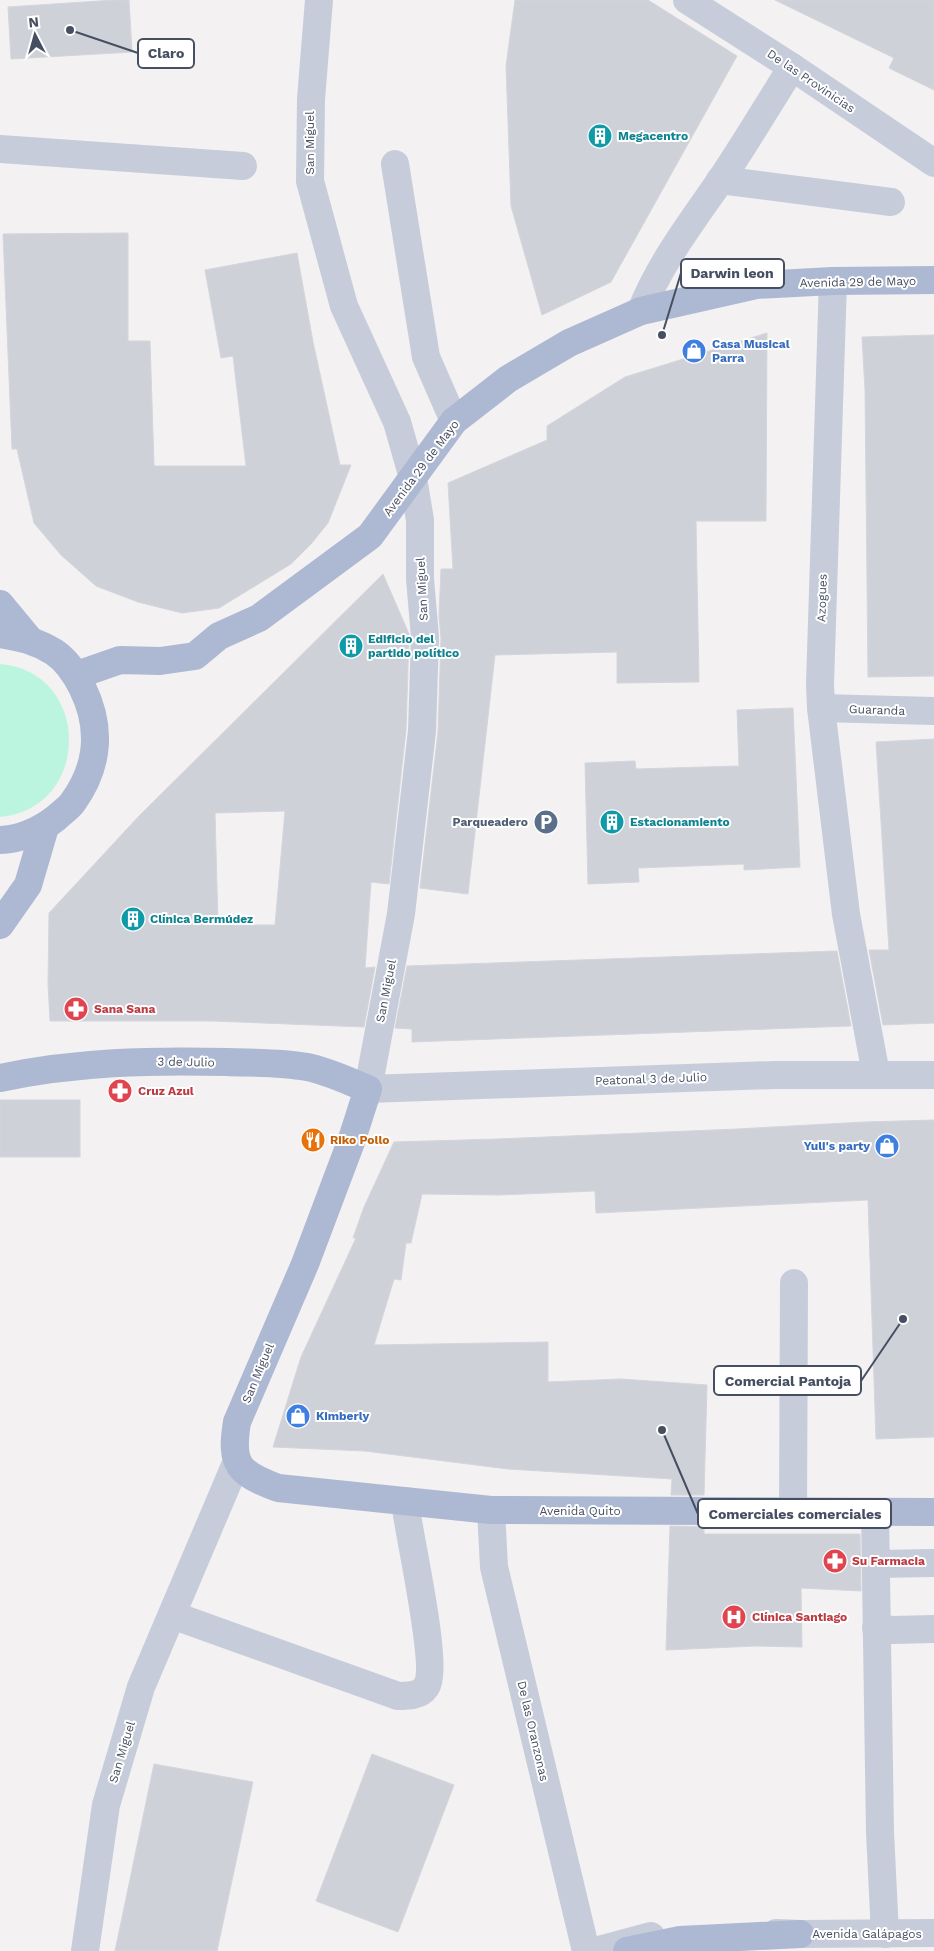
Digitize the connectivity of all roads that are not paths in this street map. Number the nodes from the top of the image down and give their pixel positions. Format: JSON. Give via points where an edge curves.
{"nodes":[{"id":1,"x":319,"y":0,"type":"edge"},
{"id":2,"x":687,"y":0,"type":"edge"},
{"id":3,"x":792,"y":68,"type":"junction"},
{"id":4,"x":0,"y":149,"type":"edge"},
{"id":5,"x":934,"y":163,"type":"edge"},
{"id":6,"x":395,"y":164,"type":"dead end"},
{"id":7,"x":244,"y":166,"type":"dead end"},
{"id":8,"x":720,"y":180,"type":"junction"},
{"id":9,"x":891,"y":202,"type":"dead end"},
{"id":10,"x":934,"y":280,"type":"edge"},
{"id":11,"x":833,"y":281,"type":"junction"},
{"id":12,"x":642,"y":312,"type":"junction"},
{"id":13,"x":454,"y":421,"type":"junction"},
{"id":14,"x":412,"y":478,"type":"junction"},
{"id":15,"x":0,"y":604,"type":"edge"},
{"id":16,"x":0,"y":634,"type":"edge"},
{"id":17,"x":29,"y":639,"type":"junction"},
{"id":18,"x":77,"y":675,"type":"junction"},
{"id":19,"x":821,"y":708,"type":"junction"},
{"id":20,"x":934,"y":711,"type":"edge"},
{"id":21,"x":45,"y":827,"type":"junction"},
{"id":22,"x":0,"y":840,"type":"edge"},
{"id":23,"x":0,"y":925,"type":"edge"},
{"id":24,"x":876,"y":1074,"type":"junction"},
{"id":25,"x":934,"y":1075,"type":"edge"},
{"id":26,"x":0,"y":1078,"type":"edge"},
{"id":27,"x":368,"y":1089,"type":"junction"},
{"id":28,"x":794,"y":1283,"type":"dead end"},
{"id":29,"x":237,"y":1461,"type":"junction"},
{"id":30,"x":404,"y":1502,"type":"junction"},
{"id":31,"x":491,"y":1510,"type":"junction"},
{"id":32,"x":793,"y":1512,"type":"junction"},
{"id":33,"x":874,"y":1512,"type":"junction"},
{"id":34,"x":934,"y":1512,"type":"edge"},
{"id":35,"x":875,"y":1564,"type":"junction"},
{"id":36,"x":934,"y":1564,"type":"edge"},
{"id":37,"x":172,"y":1615,"type":"junction"},
{"id":38,"x":876,"y":1628,"type":"junction"},
{"id":39,"x":934,"y":1629,"type":"edge"},
{"id":40,"x":934,"y":1933,"type":"edge"},
{"id":41,"x":800,"y":1934,"type":"junction"},
{"id":42,"x":885,"y":1934,"type":"junction"},
{"id":43,"x":85,"y":1951,"type":"edge"},
{"id":44,"x":586,"y":1951,"type":"edge"},
{"id":45,"x":595,"y":1951,"type":"edge"},
{"id":46,"x":627,"y":1951,"type":"edge"},
{"id":47,"x":676,"y":1951,"type":"edge"}],
"edges":[{"from":1,"to":14,"type":"street","name":"San Miguel","via":[[310,99],[310,181],[344,306],[397,422]]},
{"from":2,"to":3,"type":"street","name":"De las Provinicias"},
{"from":3,"to":5,"type":"street","name":"De las Provinicias"},
{"from":3,"to":8,"type":"street"},
{"from":4,"to":7,"type":"street"},
{"from":6,"to":13,"type":"street","via":[[426,357]]},
{"from":8,"to":9,"type":"street"},
{"from":8,"to":12,"type":"street","via":[[674,247]]},
{"from":10,"to":11,"type":"main road","name":"Avenida 29 de Mayo"},
{"from":11,"to":12,"type":"main road","name":"Avenida 29 de Mayo","via":[[756,286]]},
{"from":11,"to":19,"type":"street","name":"Azogues"},
{"from":12,"to":13,"type":"main road","name":"Avenida 29 de Mayo","via":[[569,343],[508,379]]},
{"from":13,"to":14,"type":"main road","name":"Avenida 29 de Mayo"},
{"from":14,"to":18,"type":"main road","name":"Avenida 29 de Mayo","via":[[370,536],[259,618],[220,636],[196,656],[160,661],[120,660]]},
{"from":14,"to":27,"type":"street","name":"San Miguel","via":[[420,520],[420,579],[425,637],[422,731],[401,914]]},
{"from":15,"to":17,"type":"main road"},
{"from":16,"to":17,"type":"main road"},
{"from":17,"to":18,"type":"main road","via":[[56,653]]},
{"from":18,"to":21,"type":"main road","via":[[92,706],[96,740],[90,774],[72,804]]},
{"from":19,"to":20,"type":"street","name":"Guaranda"},
{"from":19,"to":24,"type":"street","name":"Azogues","via":[[846,914]]},
{"from":21,"to":22,"type":"main road","via":[[10,840]]},
{"from":21,"to":23,"type":"main road","via":[[28,885]]},
{"from":24,"to":25,"type":"street","name":"Peatonal 3 de Julio"},
{"from":24,"to":27,"type":"street","name":"Peatonal 3 de Julio"},
{"from":26,"to":27,"type":"main road","name":"3 de Julio","via":[[60,1067],[164,1060],[308,1067]]},
{"from":27,"to":29,"type":"main road","name":"San Miguel","via":[[305,1264],[237,1422],[234,1441]]},
{"from":28,"to":32,"type":"street"},
{"from":29,"to":30,"type":"main road","name":"Avenida Quito","via":[[245,1473],[278,1488]]},
{"from":29,"to":37,"type":"street","name":"San Miguel"},
{"from":30,"to":31,"type":"main road","name":"Avenida Quito"},
{"from":30,"to":37,"type":"street","via":[[427,1632],[430,1677],[426,1688],[414,1696],[398,1696]]},
{"from":31,"to":32,"type":"main road","name":"Avenida Quito"},
{"from":31,"to":44,"type":"street","name":"De las Oranzonas","via":[[494,1567]]},
{"from":32,"to":33,"type":"main road","name":"Avenida Quito"},
{"from":33,"to":34,"type":"main road","name":"Avenida Quito"},
{"from":33,"to":35,"type":"street"},
{"from":35,"to":36,"type":"street"},
{"from":35,"to":38,"type":"street"},
{"from":37,"to":43,"type":"street","name":"San Miguel","via":[[142,1687],[106,1805]]},
{"from":38,"to":39,"type":"street"},
{"from":38,"to":42,"type":"street"},
{"from":40,"to":42,"type":"street","name":"Avenida Galápagos"},
{"from":41,"to":42,"type":"street","name":"Avenida Galápagos"},
{"from":41,"to":45,"type":"street","name":"Avenida Galápagos","via":[[718,1929],[680,1932],[641,1938]]},
{"from":41,"to":46,"type":"main road","via":[[680,1940]]},
{"from":41,"to":47,"type":"street","name":"Avenida Galápagos","via":[[719,1948]]}]}
